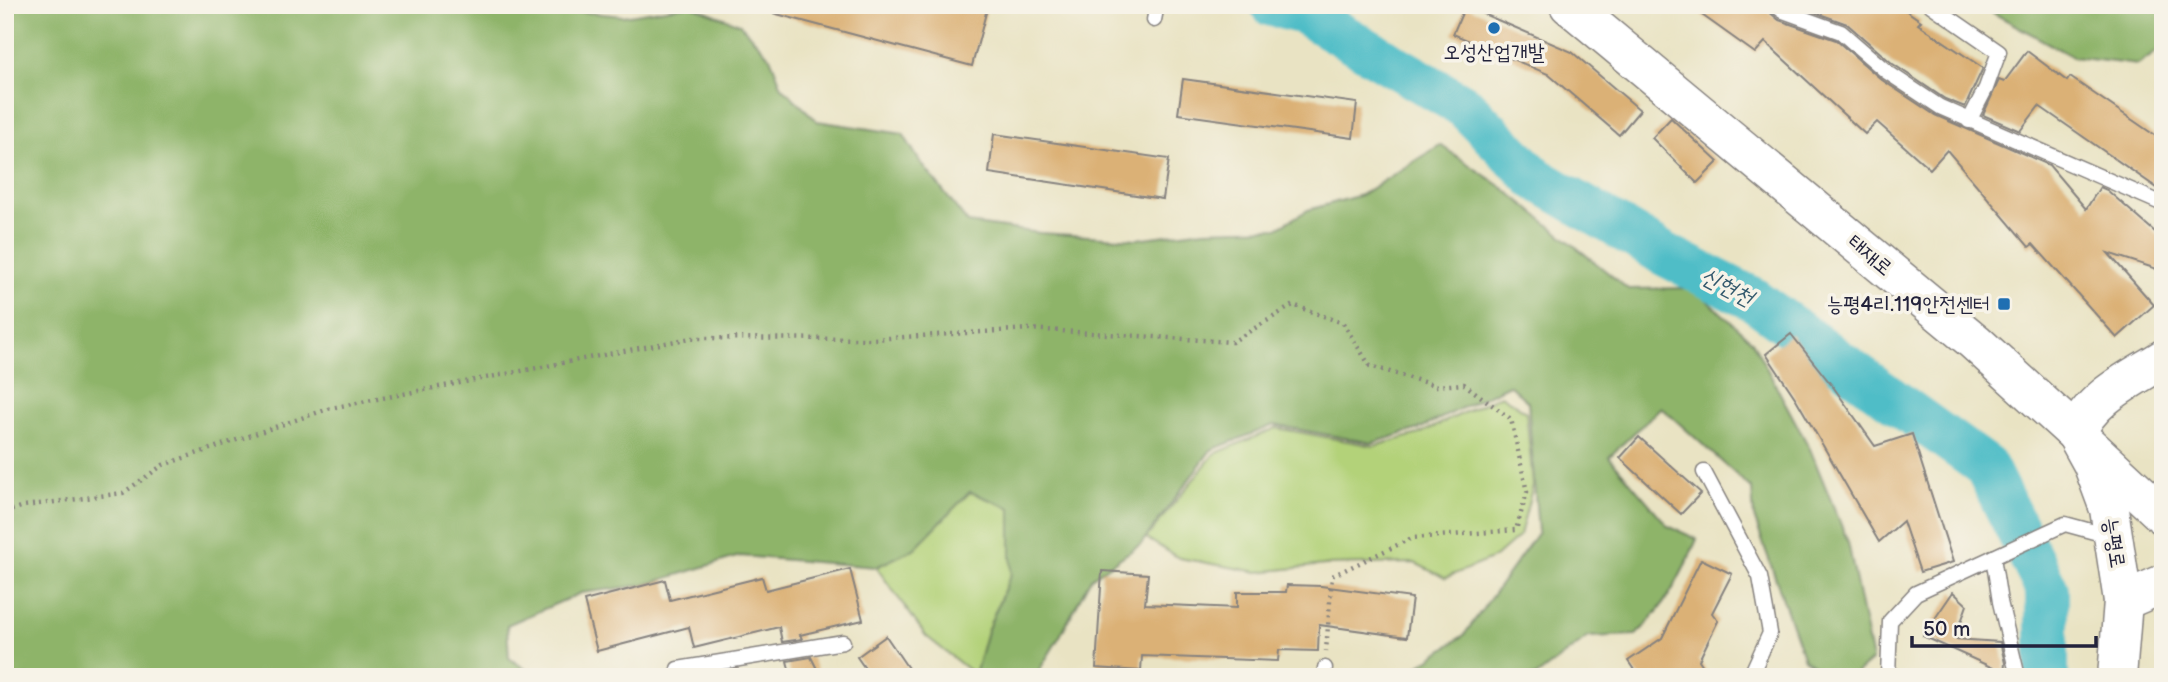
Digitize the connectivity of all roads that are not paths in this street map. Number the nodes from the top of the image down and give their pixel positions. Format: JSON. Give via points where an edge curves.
{"nodes":[{"id":1,"x":1569,"y":5,"type":"edge"},
{"id":2,"x":1589,"y":5,"type":"edge"},
{"id":3,"x":1775,"y":5,"type":"edge"},
{"id":4,"x":1931,"y":5,"type":"edge"},
{"id":5,"x":1969,"y":121,"type":"junction"},
{"id":6,"x":2163,"y":204,"type":"edge"},
{"id":7,"x":2163,"y":359,"type":"edge"},
{"id":8,"x":2080,"y":425,"type":"junction"},
{"id":9,"x":1704,"y":472,"type":"dead end"},
{"id":10,"x":2163,"y":479,"type":"edge"},
{"id":11,"x":2163,"y":515,"type":"edge"},
{"id":12,"x":2114,"y":537,"type":"junction"},
{"id":13,"x":1993,"y":556,"type":"junction"},
{"id":14,"x":2163,"y":584,"type":"edge"},
{"id":15,"x":2123,"y":601,"type":"junction"},
{"id":16,"x":843,"y":642,"type":"dead end"},
{"id":17,"x":677,"y":677,"type":"edge"},
{"id":18,"x":1750,"y":677,"type":"edge"},
{"id":19,"x":1888,"y":677,"type":"edge"},
{"id":20,"x":2018,"y":677,"type":"edge"},
{"id":21,"x":2117,"y":677,"type":"edge"}],
"edges":[{"from":1,"to":8,"type":"main road","name":"태재로"},
{"from":2,"to":8,"type":"main road","name":"태재로","via":[[1990,325]]},
{"from":3,"to":5,"type":"lane","via":[[1841,32],[1887,72]]},
{"from":4,"to":5,"type":"lane","via":[[1999,52]]},
{"from":5,"to":6,"type":"lane"},
{"from":7,"to":8,"type":"main road","via":[[2099,400]]},
{"from":8,"to":10,"type":"main road","name":"태재로"},
{"from":8,"to":11,"type":"main road","name":"태재로"},
{"from":8,"to":12,"type":"main road","name":"능평로"},
{"from":9,"to":18,"type":"lane","via":[[1760,577],[1770,633]]},
{"from":12,"to":13,"type":"lane","via":[[2065,524]]},
{"from":12,"to":15,"type":"main road","name":"능평로"},
{"from":13,"to":19,"type":"lane","via":[[1916,593],[1890,621]]},
{"from":13,"to":20,"type":"lane"},
{"from":14,"to":15,"type":"main road"},
{"from":15,"to":21,"type":"main road","name":"능평로"},
{"from":16,"to":17,"type":"lane","via":[[678,669]]}]}
